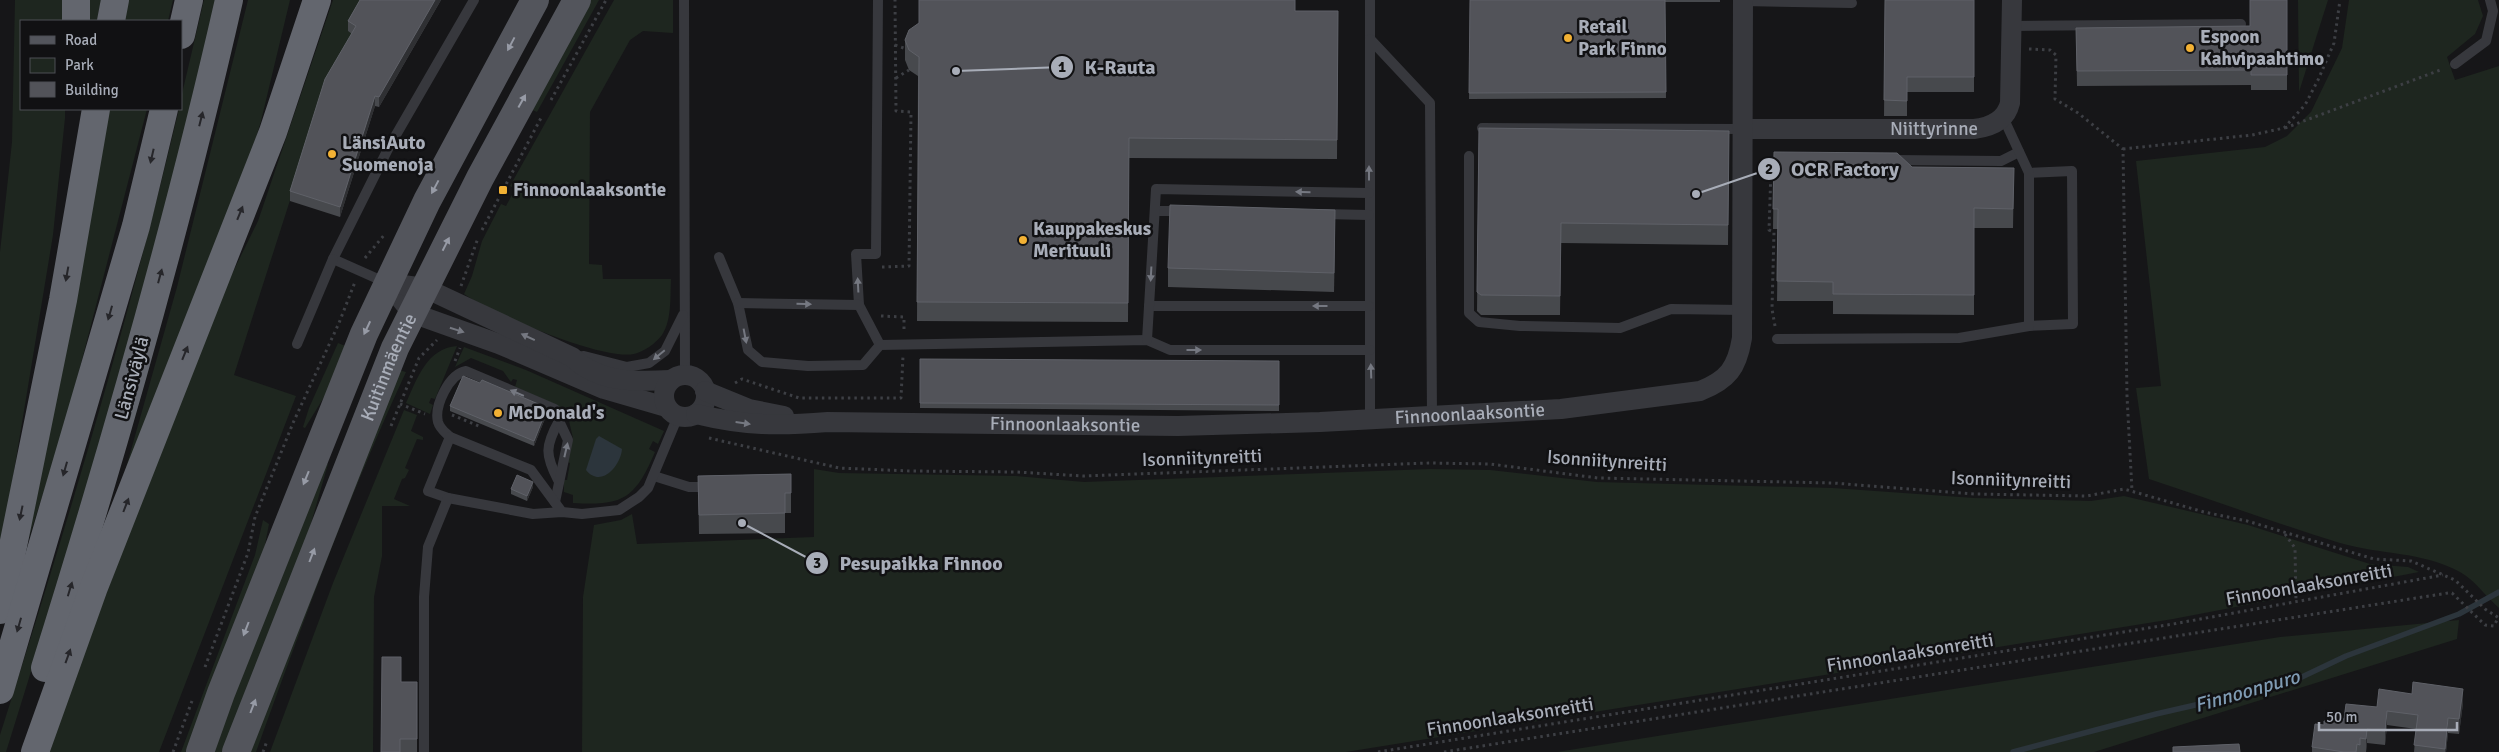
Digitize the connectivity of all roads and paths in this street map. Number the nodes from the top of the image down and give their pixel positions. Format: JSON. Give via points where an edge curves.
{"nodes":[{"id":1,"x":76,"y":0,"type":"edge"},
{"id":2,"x":115,"y":0,"type":"edge"},
{"id":3,"x":190,"y":0,"type":"edge"},
{"id":4,"x":229,"y":0,"type":"edge"},
{"id":5,"x":298,"y":0,"type":"edge"},
{"id":6,"x":317,"y":0,"type":"edge"},
{"id":7,"x":474,"y":0,"type":"edge"},
{"id":8,"x":535,"y":0,"type":"edge"},
{"id":9,"x":578,"y":0,"type":"edge"},
{"id":10,"x":606,"y":0,"type":"edge"},
{"id":11,"x":684,"y":0,"type":"edge"},
{"id":12,"x":878,"y":0,"type":"edge"},
{"id":13,"x":1370,"y":0,"type":"edge"},
{"id":14,"x":2012,"y":0,"type":"edge"},
{"id":15,"x":2340,"y":0,"type":"edge"},
{"id":16,"x":2490,"y":0,"type":"edge"},
{"id":17,"x":1743,"y":1,"type":"edge"},
{"id":18,"x":1852,"y":3,"type":"dead end"},
{"id":19,"x":76,"y":20,"type":"edge"},
{"id":20,"x":111,"y":20,"type":"edge"},
{"id":21,"x":2240,"y":24,"type":"edge"},
{"id":22,"x":2012,"y":26,"type":"junction"},
{"id":23,"x":182,"y":31,"type":"edge"},
{"id":24,"x":1370,"y":39,"type":"junction"},
{"id":25,"x":895,"y":45,"type":"dead end"},
{"id":26,"x":2012,"y":48,"type":"junction"},
{"id":27,"x":909,"y":50,"type":"edge"},
{"id":28,"x":2455,"y":64,"type":"joint"},
{"id":29,"x":909,"y":70,"type":"dead end"},
{"id":30,"x":896,"y":78,"type":"dead end"},
{"id":31,"x":549,"y":103,"type":"dead end"},
{"id":32,"x":76,"y":110,"type":"edge"},
{"id":33,"x":96,"y":110,"type":"edge"},
{"id":34,"x":164,"y":110,"type":"edge"},
{"id":35,"x":545,"y":111,"type":"dead end"},
{"id":36,"x":2003,"y":117,"type":"junction"},
{"id":37,"x":1482,"y":128,"type":"edge"},
{"id":38,"x":2284,"y":128,"type":"junction"},
{"id":39,"x":1743,"y":129,"type":"junction"},
{"id":40,"x":273,"y":132,"type":"junction"},
{"id":41,"x":2123,"y":149,"type":"junction"},
{"id":42,"x":2019,"y":152,"type":"junction"},
{"id":43,"x":1469,"y":156,"type":"dead end"},
{"id":44,"x":1877,"y":160,"type":"edge"},
{"id":45,"x":1784,"y":164,"type":"edge"},
{"id":46,"x":2029,"y":173,"type":"junction"},
{"id":47,"x":1369,"y":193,"type":"junction"},
{"id":48,"x":1155,"y":211,"type":"junction"},
{"id":49,"x":1194,"y":212,"type":"edge"},
{"id":50,"x":1311,"y":214,"type":"edge"},
{"id":51,"x":1369,"y":215,"type":"junction"},
{"id":52,"x":76,"y":226,"type":"junction"},
{"id":53,"x":720,"y":257,"type":"dead end"},
{"id":54,"x":333,"y":259,"type":"junction"},
{"id":55,"x":388,"y":283,"type":"junction"},
{"id":56,"x":424,"y":288,"type":"junction"},
{"id":57,"x":454,"y":303,"type":"junction"},
{"id":58,"x":738,"y":303,"type":"junction"},
{"id":59,"x":859,"y":305,"type":"junction"},
{"id":60,"x":1149,"y":306,"type":"junction"},
{"id":61,"x":1369,"y":306,"type":"junction"},
{"id":62,"x":1743,"y":310,"type":"junction"},
{"id":63,"x":412,"y":313,"type":"junction"},
{"id":64,"x":683,"y":314,"type":"junction"},
{"id":65,"x":2028,"y":326,"type":"junction"},
{"id":66,"x":1777,"y":339,"type":"joint"},
{"id":67,"x":1147,"y":340,"type":"junction"},
{"id":68,"x":297,"y":344,"type":"dead end"},
{"id":69,"x":880,"y":345,"type":"junction"},
{"id":70,"x":1370,"y":350,"type":"junction"},
{"id":71,"x":572,"y":357,"type":"junction"},
{"id":72,"x":678,"y":377,"type":"junction"},
{"id":73,"x":705,"y":391,"type":"junction"},
{"id":74,"x":680,"y":412,"type":"junction"},
{"id":75,"x":445,"y":413,"type":"dead end"},
{"id":76,"x":1432,"y":418,"type":"junction"},
{"id":77,"x":1370,"y":419,"type":"junction"},
{"id":78,"x":560,"y":421,"type":"junction"},
{"id":79,"x":828,"y":422,"type":"junction"},
{"id":80,"x":481,"y":427,"type":"dead end"},
{"id":81,"x":450,"y":437,"type":"junction"},
{"id":82,"x":734,"y":444,"type":"dead end"},
{"id":83,"x":654,"y":476,"type":"junction"},
{"id":84,"x":558,"y":480,"type":"junction"},
{"id":85,"x":718,"y":486,"type":"edge"},
{"id":86,"x":2132,"y":491,"type":"junction"},
{"id":87,"x":448,"y":498,"type":"junction"},
{"id":88,"x":555,"y":502,"type":"junction"},
{"id":89,"x":562,"y":512,"type":"junction"},
{"id":90,"x":2285,"y":533,"type":"junction"},
{"id":91,"x":2444,"y":574,"type":"junction"},
{"id":92,"x":2296,"y":602,"type":"junction"},
{"id":93,"x":0,"y":610,"type":"edge"},
{"id":94,"x":2499,"y":618,"type":"edge"},
{"id":95,"x":0,"y":690,"type":"edge"},
{"id":96,"x":19,"y":752,"type":"edge"},
{"id":97,"x":35,"y":752,"type":"edge"},
{"id":98,"x":200,"y":752,"type":"edge"},
{"id":99,"x":236,"y":752,"type":"edge"},
{"id":100,"x":424,"y":752,"type":"edge"},
{"id":101,"x":1378,"y":752,"type":"edge"},
{"id":102,"x":1444,"y":752,"type":"edge"}],
"edges":[{"from":1,"to":19,"type":"highway"},
{"from":2,"to":20,"type":"highway"},
{"from":3,"to":23,"type":"highway"},
{"from":96,"to":4,"type":"highway","name":"Länsiväylä","one_way":true,"via":[[125,406],[171,237]]},
{"from":5,"to":40,"type":"highway"},
{"from":6,"to":40,"type":"highway"},
{"from":7,"to":54,"type":"lane","via":[[389,147]]},
{"from":8,"to":55,"type":"main road","name":"Kuitinmäentie","one_way":true,"via":[[427,201]]},
{"from":56,"to":9,"type":"main road","name":"Kuitinmäentie","one_way":true},
{"from":10,"to":31,"type":"path"},
{"from":11,"to":64,"type":"lane"},
{"from":59,"to":12,"type":"lane","one_way":true,"via":[[856,254],[876,254]]},
{"from":13,"to":24,"type":"lane"},
{"from":14,"to":22,"type":"street","name":"Niittyrinne"},
{"from":15,"to":38,"type":"path","via":[[2334,43],[2318,80],[2305,105]]},
{"from":16,"to":28,"type":"lane","via":[[2493,11],[2486,41]]},
{"from":17,"to":18,"type":"lane"},
{"from":17,"to":39,"type":"street","name":"Finnoonlaaksontie"},
{"from":21,"to":22,"type":"lane"},
{"from":22,"to":26,"type":"street","name":"Niittyrinne"},
{"from":47,"to":24,"type":"lane","one_way":true},
{"from":24,"to":76,"type":"lane","via":[[1430,103]]},
{"from":25,"to":27,"type":"path"},
{"from":26,"to":36,"type":"street","name":"Niittyrinne","via":[[2010,103]]},
{"from":26,"to":41,"type":"path","via":[[2050,50],[2056,55],[2056,99]]},
{"from":28,"to":38,"type":"path"},
{"from":29,"to":30,"type":"path"},
{"from":32,"to":52,"type":"highway"},
{"from":33,"to":52,"type":"highway"},
{"from":34,"to":95,"type":"highway","name":"Länsiväylä","one_way":true,"via":[[136,226]]},
{"from":35,"to":57,"type":"path","via":[[477,239]]},
{"from":36,"to":39,"type":"street","name":"Niittyrinne","via":[[1990,126],[1974,129]]},
{"from":36,"to":42,"type":"lane"},
{"from":37,"to":39,"type":"lane"},
{"from":38,"to":41,"type":"path","via":[[2252,135]]},
{"from":39,"to":62,"type":"street","name":"Finnoonlaaksontie"},
{"from":97,"to":40,"type":"highway","one_way":true,"via":[[94,587]]},
{"from":41,"to":86,"type":"path"},
{"from":42,"to":44,"type":"lane","via":[[2001,161]]},
{"from":42,"to":46,"type":"lane"},
{"from":43,"to":62,"type":"lane","via":[[1469,313],[1479,322],[1620,328],[1671,308]]},
{"from":45,"to":66,"type":"path","via":[[1780,169],[1771,170],[1769,230],[1774,232],[1772,309]]},
{"from":46,"to":65,"type":"lane"},
{"from":46,"to":65,"type":"lane","via":[[2072,171],[2073,324]]},
{"from":47,"to":48,"type":"lane","one_way":true,"via":[[1156,189]]},
{"from":47,"to":51,"type":"lane"},
{"from":48,"to":49,"type":"lane"},
{"from":48,"to":60,"type":"lane","one_way":true},
{"from":50,"to":51,"type":"lane"},
{"from":51,"to":61,"type":"lane"},
{"from":52,"to":93,"type":"highway","one_way":true},
{"from":53,"to":58,"type":"lane"},
{"from":54,"to":55,"type":"lane"},
{"from":54,"to":68,"type":"lane"},
{"from":55,"to":56,"type":"street"},
{"from":55,"to":63,"type":"street"},
{"from":55,"to":98,"type":"main road","name":"Kuitinmäentie","one_way":true,"via":[[364,334]]},
{"from":56,"to":57,"type":"street"},
{"from":56,"to":63,"type":"main road","name":"Kuitinmäentie"},
{"from":71,"to":57,"type":"street","one_way":true},
{"from":58,"to":59,"type":"lane","one_way":true},
{"from":58,"to":69,"type":"lane","one_way":true,"via":[[748,350],[762,362],[808,366],[862,365]]},
{"from":59,"to":69,"type":"lane"},
{"from":61,"to":60,"type":"lane","one_way":true},
{"from":60,"to":67,"type":"lane"},
{"from":61,"to":70,"type":"lane"},
{"from":62,"to":76,"type":"street","name":"Finnoonlaaksontie","via":[[1736,366],[1716,384],[1700,391],[1561,409]]},
{"from":63,"to":74,"type":"street","name":"Finnoonlaaksontie","one_way":true,"via":[[499,344],[604,389]]},
{"from":99,"to":63,"type":"main road","name":"Kuitinmäentie","one_way":true,"via":[[322,530]]},
{"from":64,"to":71,"type":"lane","one_way":true,"via":[[665,351],[649,363],[627,367],[584,356]]},
{"from":64,"to":72,"type":"lane"},
{"from":65,"to":66,"type":"lane","via":[[1959,338]]},
{"from":67,"to":69,"type":"lane"},
{"from":67,"to":70,"type":"lane","one_way":true,"via":[[1170,350]]},
{"from":77,"to":70,"type":"lane","one_way":true},
{"from":71,"to":72,"type":"street","via":[[588,369],[617,380]]},
{"from":72,"to":73,"type":"street","via":[[699,380]]},
{"from":72,"to":74,"type":"street","via":[[663,393]]},
{"from":73,"to":74,"type":"street","via":[[704,404]]},
{"from":73,"to":79,"type":"street","name":"Finnoonlaaksontie","via":[[749,409]]},
{"from":74,"to":79,"type":"street","name":"Finnoonlaaksontie","one_way":true,"via":[[775,426]]},
{"from":74,"to":83,"type":"lane"},
{"from":75,"to":80,"type":"path"},
{"from":76,"to":77,"type":"street","name":"Finnoonlaaksontie"},
{"from":77,"to":79,"type":"street","name":"Finnoonlaaksontie","via":[[1178,426]]},
{"from":78,"to":81,"type":"lane","one_way":true,"via":[[555,408],[466,371],[452,380],[437,410],[440,428]]},
{"from":84,"to":78,"type":"lane","one_way":true,"via":[[568,440]]},
{"from":78,"to":84,"type":"lane","via":[[547,454]]},
{"from":81,"to":87,"type":"lane","via":[[428,491]]},
{"from":81,"to":88,"type":"lane","via":[[531,470]]},
{"from":82,"to":86,"type":"path","name":"Isonniitynreitti","via":[[840,468],[1084,476],[1438,463],[1490,464],[1598,478],[1833,484],[1974,494],[2087,496],[2124,489]]},
{"from":83,"to":85,"type":"lane","via":[[689,487]]},
{"from":83,"to":89,"type":"lane","via":[[639,497],[619,510]]},
{"from":84,"to":88,"type":"lane"},
{"from":86,"to":90,"type":"path","name":"Isonniitynreitti"},
{"from":87,"to":89,"type":"lane","via":[[533,514]]},
{"from":87,"to":100,"type":"lane","via":[[428,547],[424,597]]},
{"from":88,"to":89,"type":"lane"},
{"from":90,"to":91,"type":"path","name":"Isonniitynreitti","via":[[2374,559],[2411,561]]},
{"from":90,"to":92,"type":"path","via":[[2295,548]]},
{"from":91,"to":92,"type":"path","name":"Finnoonlaaksonreitti"},
{"from":91,"to":94,"type":"path","name":"Isonniitynreitti"},
{"from":92,"to":101,"type":"path","name":"Finnoonlaaksonreitti"},
{"from":94,"to":102,"type":"path","via":[[2494,626],[2485,625],[2452,593]]}]}
